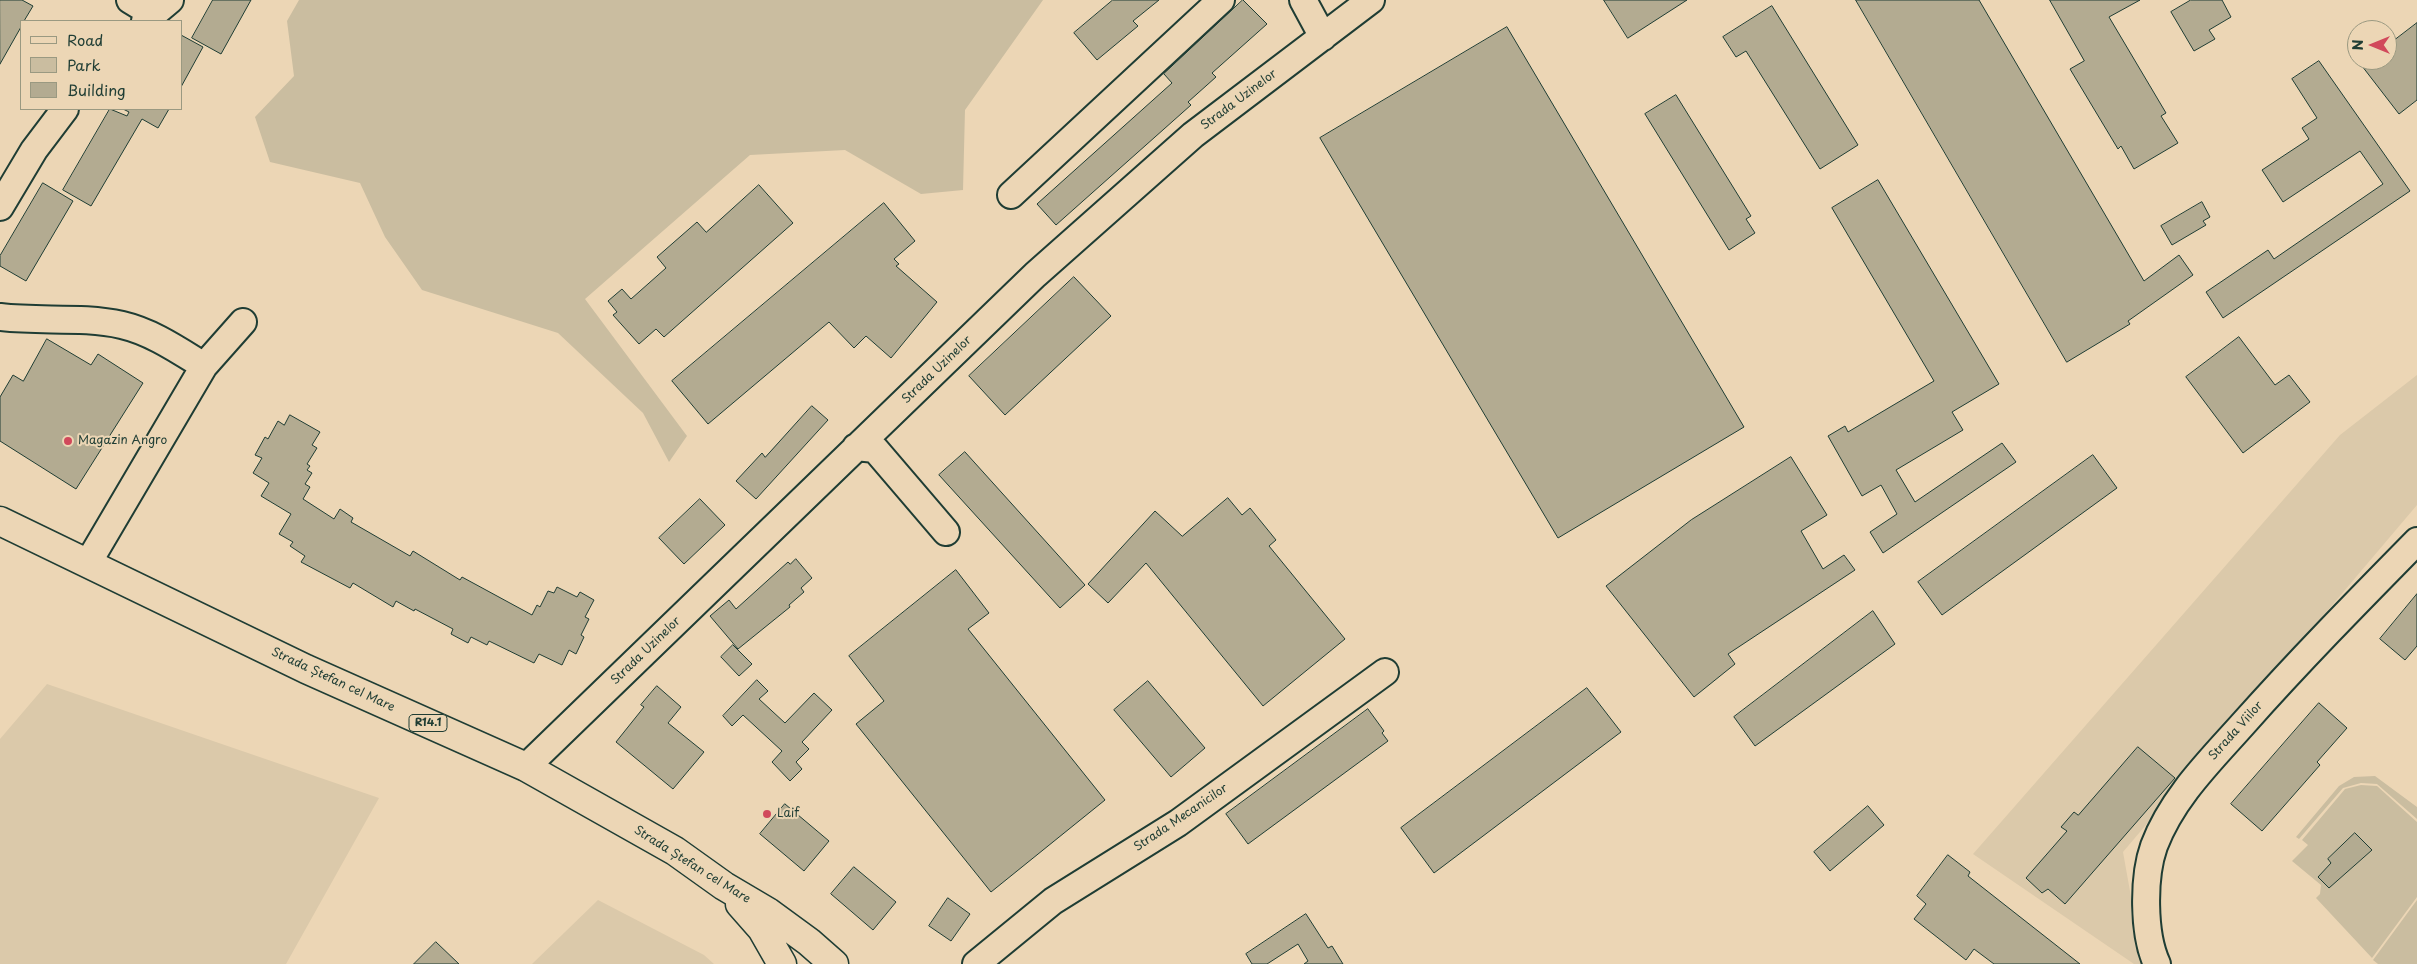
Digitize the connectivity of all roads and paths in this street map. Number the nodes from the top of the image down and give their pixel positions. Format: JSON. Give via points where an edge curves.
{"nodes":[{"id":1,"x":130,"y":0,"type":"edge"},
{"id":2,"x":1221,"y":0,"type":"edge"},
{"id":3,"x":1304,"y":0,"type":"edge"},
{"id":4,"x":1371,"y":0,"type":"edge"},
{"id":5,"x":156,"y":12,"type":"edge"},
{"id":6,"x":1323,"y":37,"type":"junction"},
{"id":7,"x":64,"y":110,"type":"edge"},
{"id":8,"x":1011,"y":195,"type":"dead end"},
{"id":9,"x":0,"y":208,"type":"edge"},
{"id":10,"x":0,"y":317,"type":"edge"},
{"id":11,"x":243,"y":322,"type":"dead end"},
{"id":12,"x":204,"y":366,"type":"junction"},
{"id":13,"x":856,"y":447,"type":"junction"},
{"id":14,"x":0,"y":521,"type":"edge"},
{"id":15,"x":946,"y":532,"type":"dead end"},
{"id":16,"x":2417,"y":541,"type":"edge"},
{"id":17,"x":88,"y":563,"type":"junction"},
{"id":18,"x":1385,"y":672,"type":"dead end"},
{"id":19,"x":526,"y":767,"type":"junction"},
{"id":20,"x":724,"y":886,"type":"junction"},
{"id":21,"x":782,"y":964,"type":"edge"},
{"id":22,"x":834,"y":964,"type":"edge"},
{"id":23,"x":976,"y":964,"type":"edge"},
{"id":24,"x":2157,"y":964,"type":"edge"}],
"edges":[{"from":1,"to":5,"type":"street"},
{"from":2,"to":8,"type":"street"},
{"from":3,"to":6,"type":"street"},
{"from":4,"to":6,"type":"street","name":"Strada Uzinelor"},
{"from":6,"to":13,"type":"street","name":"Strada Uzinelor","via":[[1193,135],[1035,275]]},
{"from":7,"to":9,"type":"street","via":[[34,150]]},
{"from":10,"to":12,"type":"street","via":[[91,320],[123,325],[157,338]]},
{"from":11,"to":12,"type":"street"},
{"from":12,"to":17,"type":"street"},
{"from":13,"to":15,"type":"street","via":[[875,450]]},
{"from":13,"to":19,"type":"street","name":"Strada Uzinelor"},
{"from":14,"to":17,"type":"main road","name":"Strada Ștefan cel Mare","number":"R14.1"},
{"from":16,"to":24,"type":"street","name":"Strada Viilor","via":[[2290,672],[2200,772],[2173,807],[2154,846],[2145,880],[2146,912]]},
{"from":17,"to":19,"type":"main road","name":"Strada Ștefan cel Mare","number":"R14.1","via":[[306,669]]},
{"from":18,"to":23,"type":"street","name":"Strada Mecanicilor","via":[[1178,823],[1053,901]]},
{"from":19,"to":20,"type":"main road","name":"Strada Ștefan cel Mare","number":"R14.1","via":[[675,851]]},
{"from":20,"to":21,"type":"main road","number":"R14.1","via":[[762,930]]},
{"from":20,"to":22,"type":"main road","name":"Strada Ștefan cel Mare","number":"R14.1","via":[[768,912]]}]}
